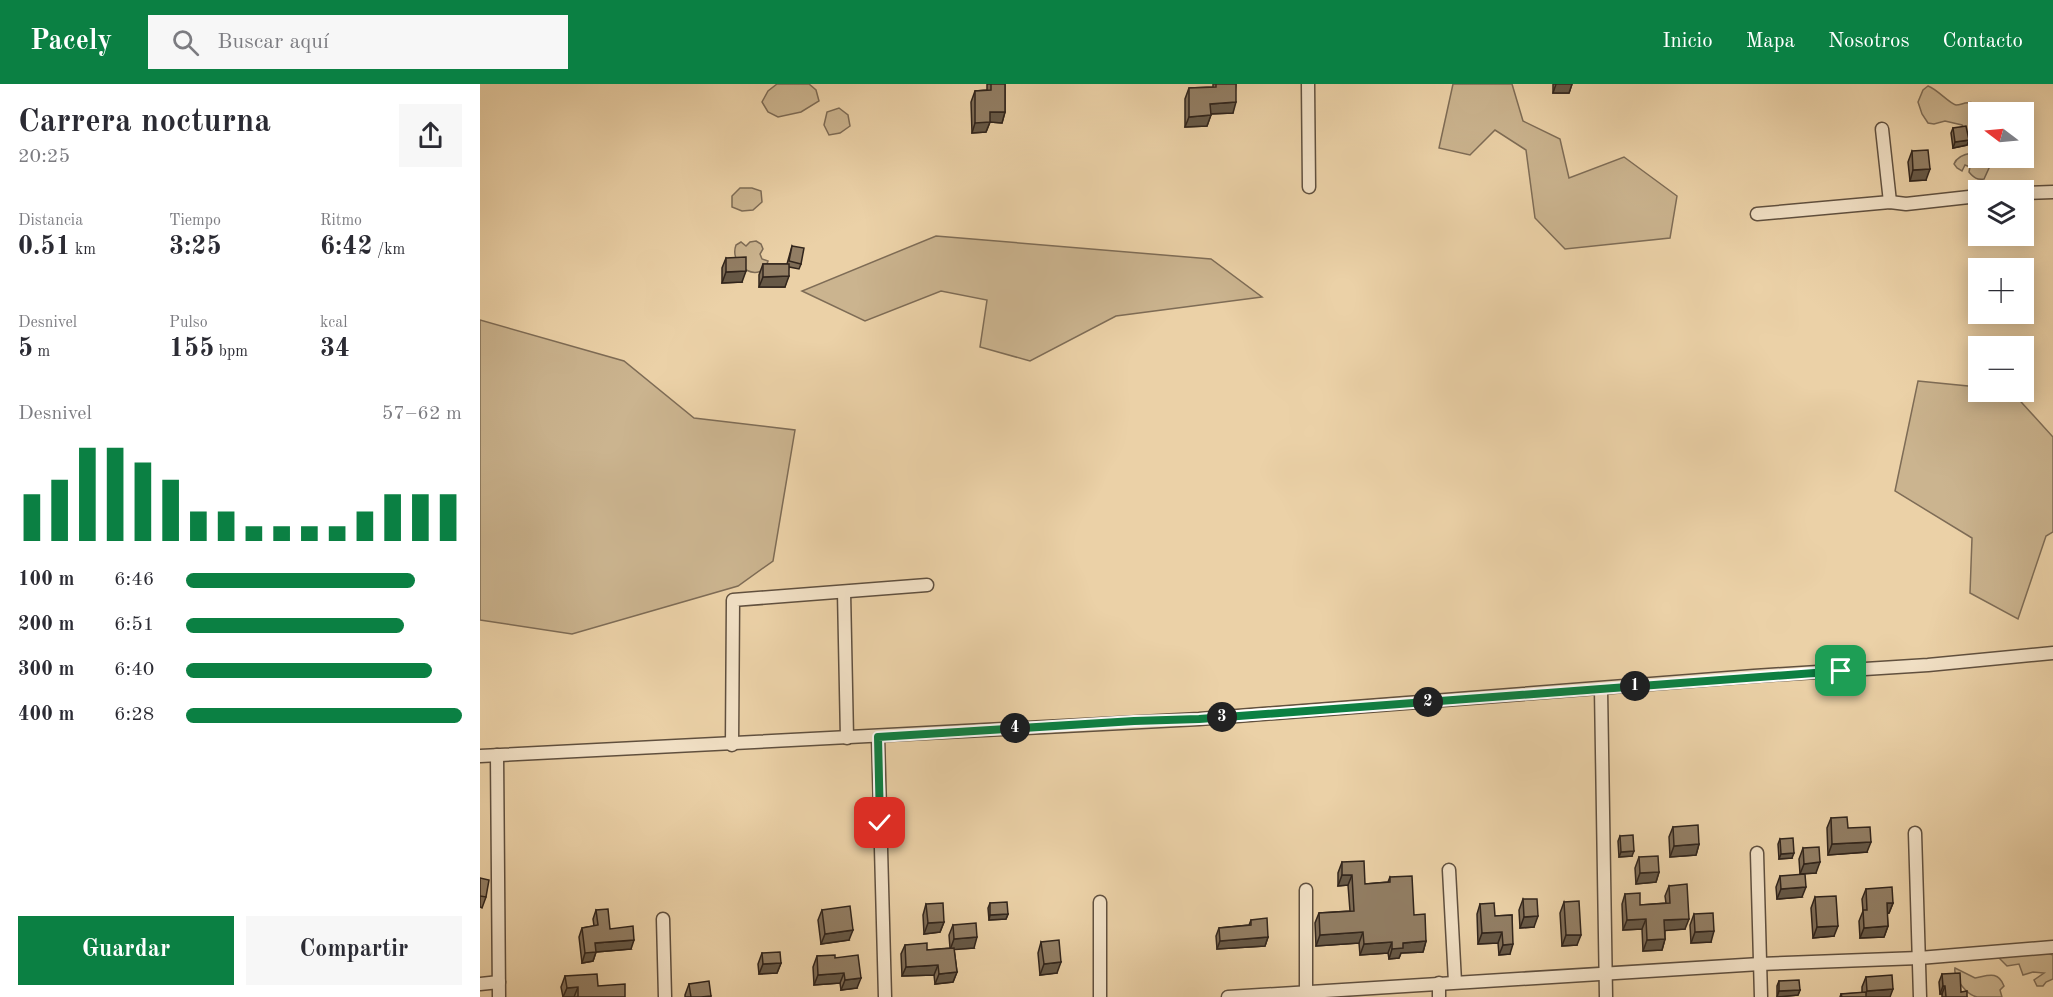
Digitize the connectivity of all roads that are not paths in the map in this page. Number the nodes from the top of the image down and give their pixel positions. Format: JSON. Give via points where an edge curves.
{"nodes":[{"id":1,"x":1308,"y":84,"type":"edge"},
{"id":2,"x":1882,"y":129,"type":"dead end"},
{"id":3,"x":1309,"y":187,"type":"dead end"},
{"id":4,"x":2053,"y":192,"type":"edge"},
{"id":5,"x":2034,"y":193,"type":"edge"},
{"id":6,"x":1968,"y":197,"type":"edge"},
{"id":7,"x":1890,"y":202,"type":"junction"},
{"id":8,"x":1757,"y":214,"type":"dead end"},
{"id":9,"x":927,"y":585,"type":"dead end"},
{"id":10,"x":844,"y":592,"type":"junction"},
{"id":11,"x":2053,"y":653,"type":"edge"},
{"id":12,"x":1601,"y":688,"type":"junction"},
{"id":13,"x":878,"y":737,"type":"junction"},
{"id":14,"x":847,"y":738,"type":"junction"},
{"id":15,"x":732,"y":745,"type":"junction"},
{"id":16,"x":496,"y":755,"type":"junction"},
{"id":17,"x":480,"y":756,"type":"edge"},
{"id":18,"x":1915,"y":833,"type":"dead end"},
{"id":19,"x":1757,"y":853,"type":"dead end"},
{"id":20,"x":1449,"y":870,"type":"dead end"},
{"id":21,"x":1306,"y":890,"type":"dead end"},
{"id":22,"x":1100,"y":902,"type":"dead end"},
{"id":23,"x":663,"y":919,"type":"dead end"},
{"id":24,"x":2053,"y":947,"type":"edge"},
{"id":25,"x":1919,"y":958,"type":"junction"},
{"id":26,"x":1760,"y":964,"type":"junction"},
{"id":27,"x":1604,"y":973,"type":"junction"},
{"id":28,"x":499,"y":982,"type":"junction"},
{"id":29,"x":1455,"y":982,"type":"junction"},
{"id":30,"x":1439,"y":983,"type":"junction"},
{"id":31,"x":480,"y":984,"type":"edge"},
{"id":32,"x":1306,"y":993,"type":"junction"},
{"id":33,"x":1285,"y":996,"type":"edge"},
{"id":34,"x":499,"y":997,"type":"edge"},
{"id":35,"x":665,"y":997,"type":"edge"},
{"id":36,"x":885,"y":997,"type":"edge"},
{"id":37,"x":1100,"y":997,"type":"edge"},
{"id":38,"x":1228,"y":997,"type":"edge"},
{"id":39,"x":1439,"y":997,"type":"edge"},
{"id":40,"x":1606,"y":997,"type":"edge"},
{"id":41,"x":1761,"y":997,"type":"edge"},
{"id":42,"x":1920,"y":997,"type":"edge"}],
"edges":[{"from":1,"to":3,"type":"street"},
{"from":2,"to":7,"type":"street"},
{"from":4,"to":5,"type":"street"},
{"from":6,"to":7,"type":"street"},
{"from":7,"to":8,"type":"street"},
{"from":9,"to":10,"type":"street"},
{"from":10,"to":14,"type":"street"},
{"from":10,"to":15,"type":"street","via":[[733,600]]},
{"from":11,"to":12,"type":"street"},
{"from":12,"to":13,"type":"street","via":[[1199,719]]},
{"from":12,"to":27,"type":"street"},
{"from":13,"to":14,"type":"street"},
{"from":13,"to":36,"type":"street"},
{"from":14,"to":15,"type":"street"},
{"from":15,"to":16,"type":"street"},
{"from":16,"to":17,"type":"street"},
{"from":16,"to":28,"type":"street"},
{"from":18,"to":25,"type":"street"},
{"from":19,"to":26,"type":"street"},
{"from":20,"to":29,"type":"street"},
{"from":21,"to":32,"type":"street"},
{"from":22,"to":37,"type":"street"},
{"from":23,"to":35,"type":"street"},
{"from":24,"to":25,"type":"street"},
{"from":25,"to":26,"type":"street"},
{"from":25,"to":42,"type":"street"},
{"from":26,"to":27,"type":"street"},
{"from":26,"to":41,"type":"street"},
{"from":27,"to":29,"type":"street"},
{"from":27,"to":40,"type":"street"},
{"from":28,"to":31,"type":"street"},
{"from":28,"to":34,"type":"street"},
{"from":29,"to":30,"type":"street"},
{"from":30,"to":32,"type":"street"},
{"from":30,"to":39,"type":"street"},
{"from":32,"to":33,"type":"street"},
{"from":33,"to":38,"type":"street"}]}
